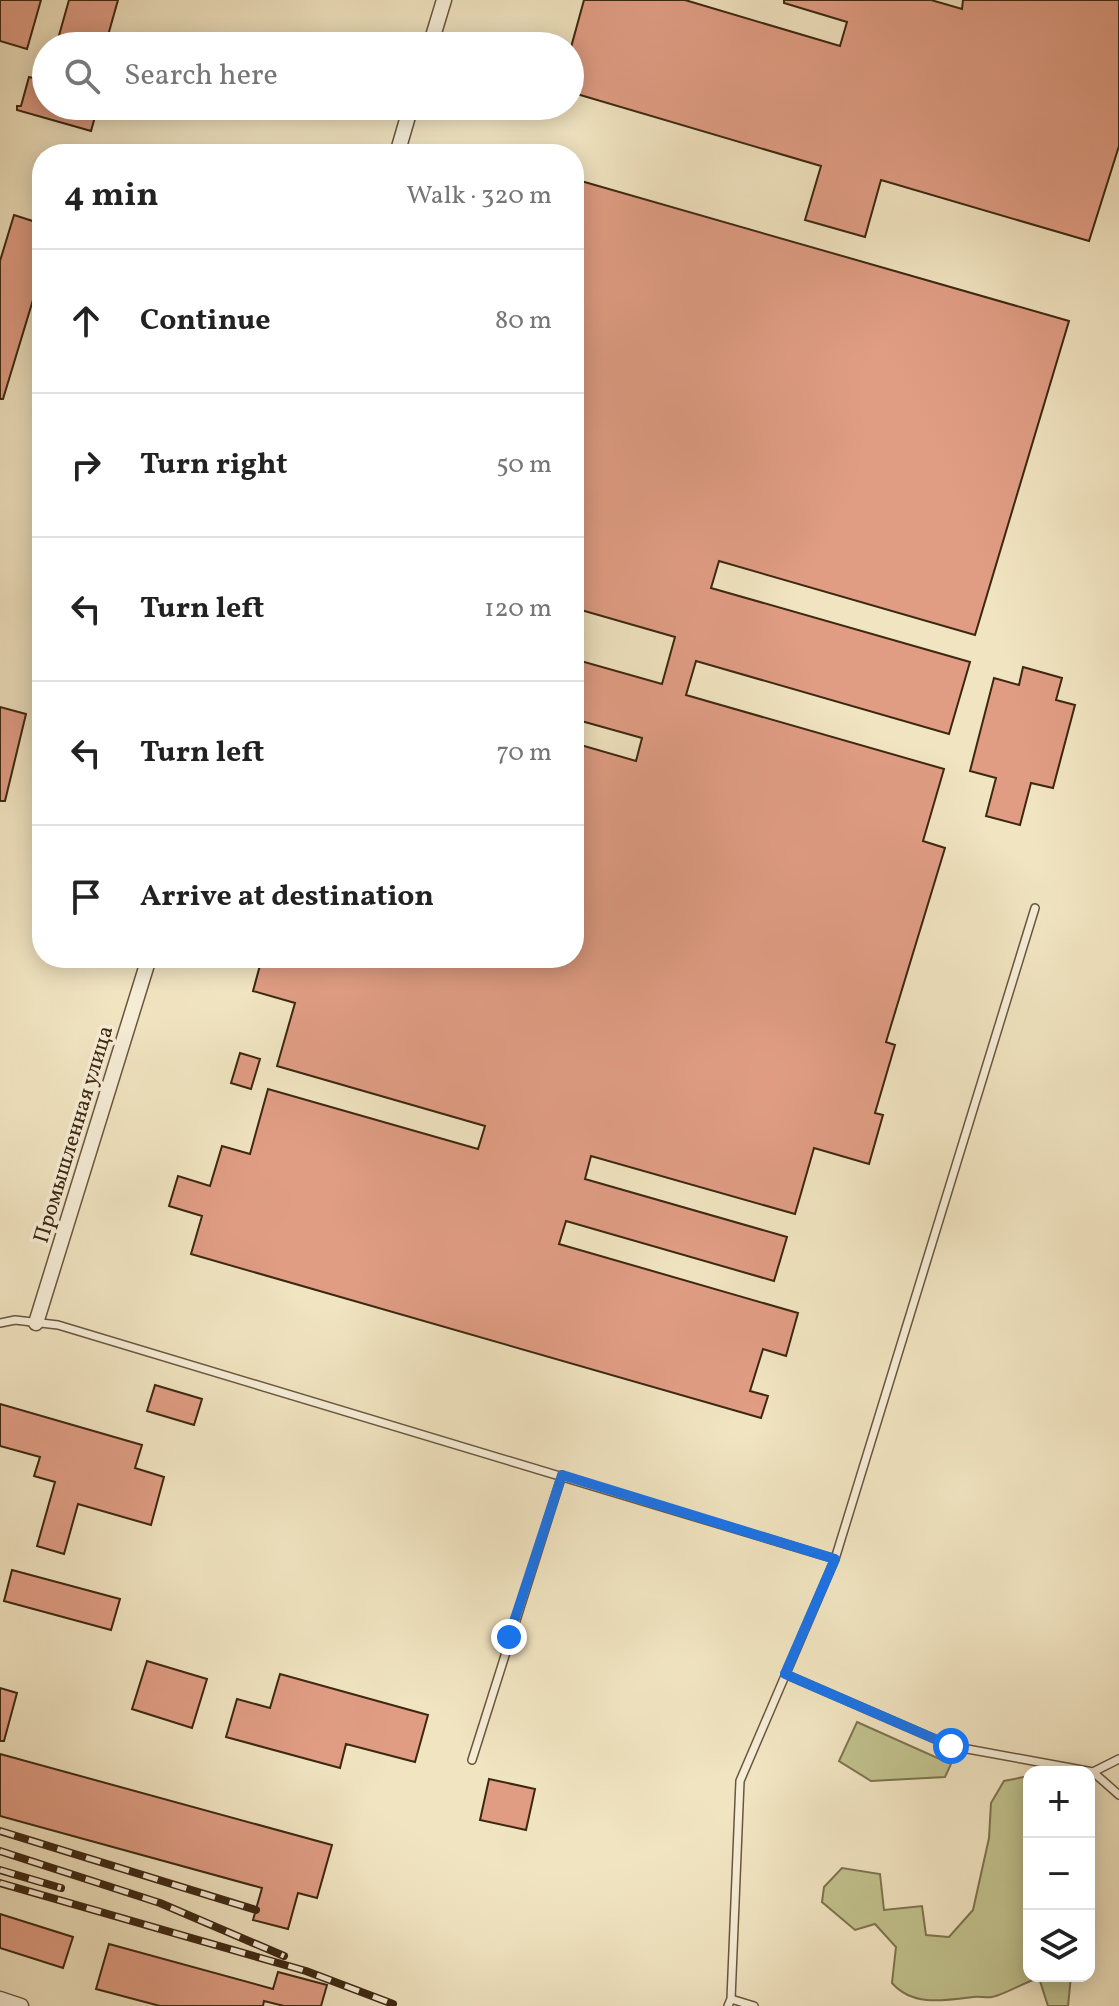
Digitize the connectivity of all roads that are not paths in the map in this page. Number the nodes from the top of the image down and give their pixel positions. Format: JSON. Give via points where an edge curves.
{"nodes":[{"id":1,"x":444,"y":0,"type":"edge"},
{"id":2,"x":434,"y":32,"type":"edge"},
{"id":3,"x":407,"y":120,"type":"edge"},
{"id":4,"x":400,"y":144,"type":"edge"},
{"id":5,"x":1035,"y":908,"type":"dead end"},
{"id":6,"x":146,"y":968,"type":"edge"},
{"id":7,"x":0,"y":1323,"type":"edge"},
{"id":8,"x":36,"y":1323,"type":"junction"},
{"id":9,"x":562,"y":1475,"type":"junction"},
{"id":10,"x":835,"y":1559,"type":"junction"},
{"id":11,"x":785,"y":1674,"type":"junction"},
{"id":12,"x":1119,"y":1759,"type":"edge"},
{"id":13,"x":472,"y":1760,"type":"dead end"},
{"id":14,"x":1060,"y":1766,"type":"edge"},
{"id":15,"x":1095,"y":1771,"type":"edge"},
{"id":16,"x":1095,"y":1774,"type":"edge"},
{"id":17,"x":1119,"y":1795,"type":"edge"},
{"id":18,"x":0,"y":1999,"type":"edge"},
{"id":19,"x":729,"y":2002,"type":"edge"},
{"id":20,"x":21,"y":2006,"type":"edge"},
{"id":21,"x":754,"y":2006,"type":"edge"}],
"edges":[{"from":1,"to":2,"type":"street"},
{"from":3,"to":4,"type":"street"},
{"from":5,"to":10,"type":"lane"},
{"from":6,"to":8,"type":"street","name":"Промышленная улица"},
{"from":7,"to":8,"type":"lane"},
{"from":8,"to":9,"type":"lane","via":[[58,1325]]},
{"from":9,"to":10,"type":"lane"},
{"from":9,"to":13,"type":"lane"},
{"from":10,"to":11,"type":"lane"},
{"from":11,"to":14,"type":"lane","via":[[951,1746]]},
{"from":11,"to":19,"type":"lane","via":[[740,1781]]},
{"from":12,"to":15,"type":"lane"},
{"from":16,"to":17,"type":"lane"},
{"from":18,"to":20,"type":"street"},
{"from":19,"to":21,"type":"lane"}]}
